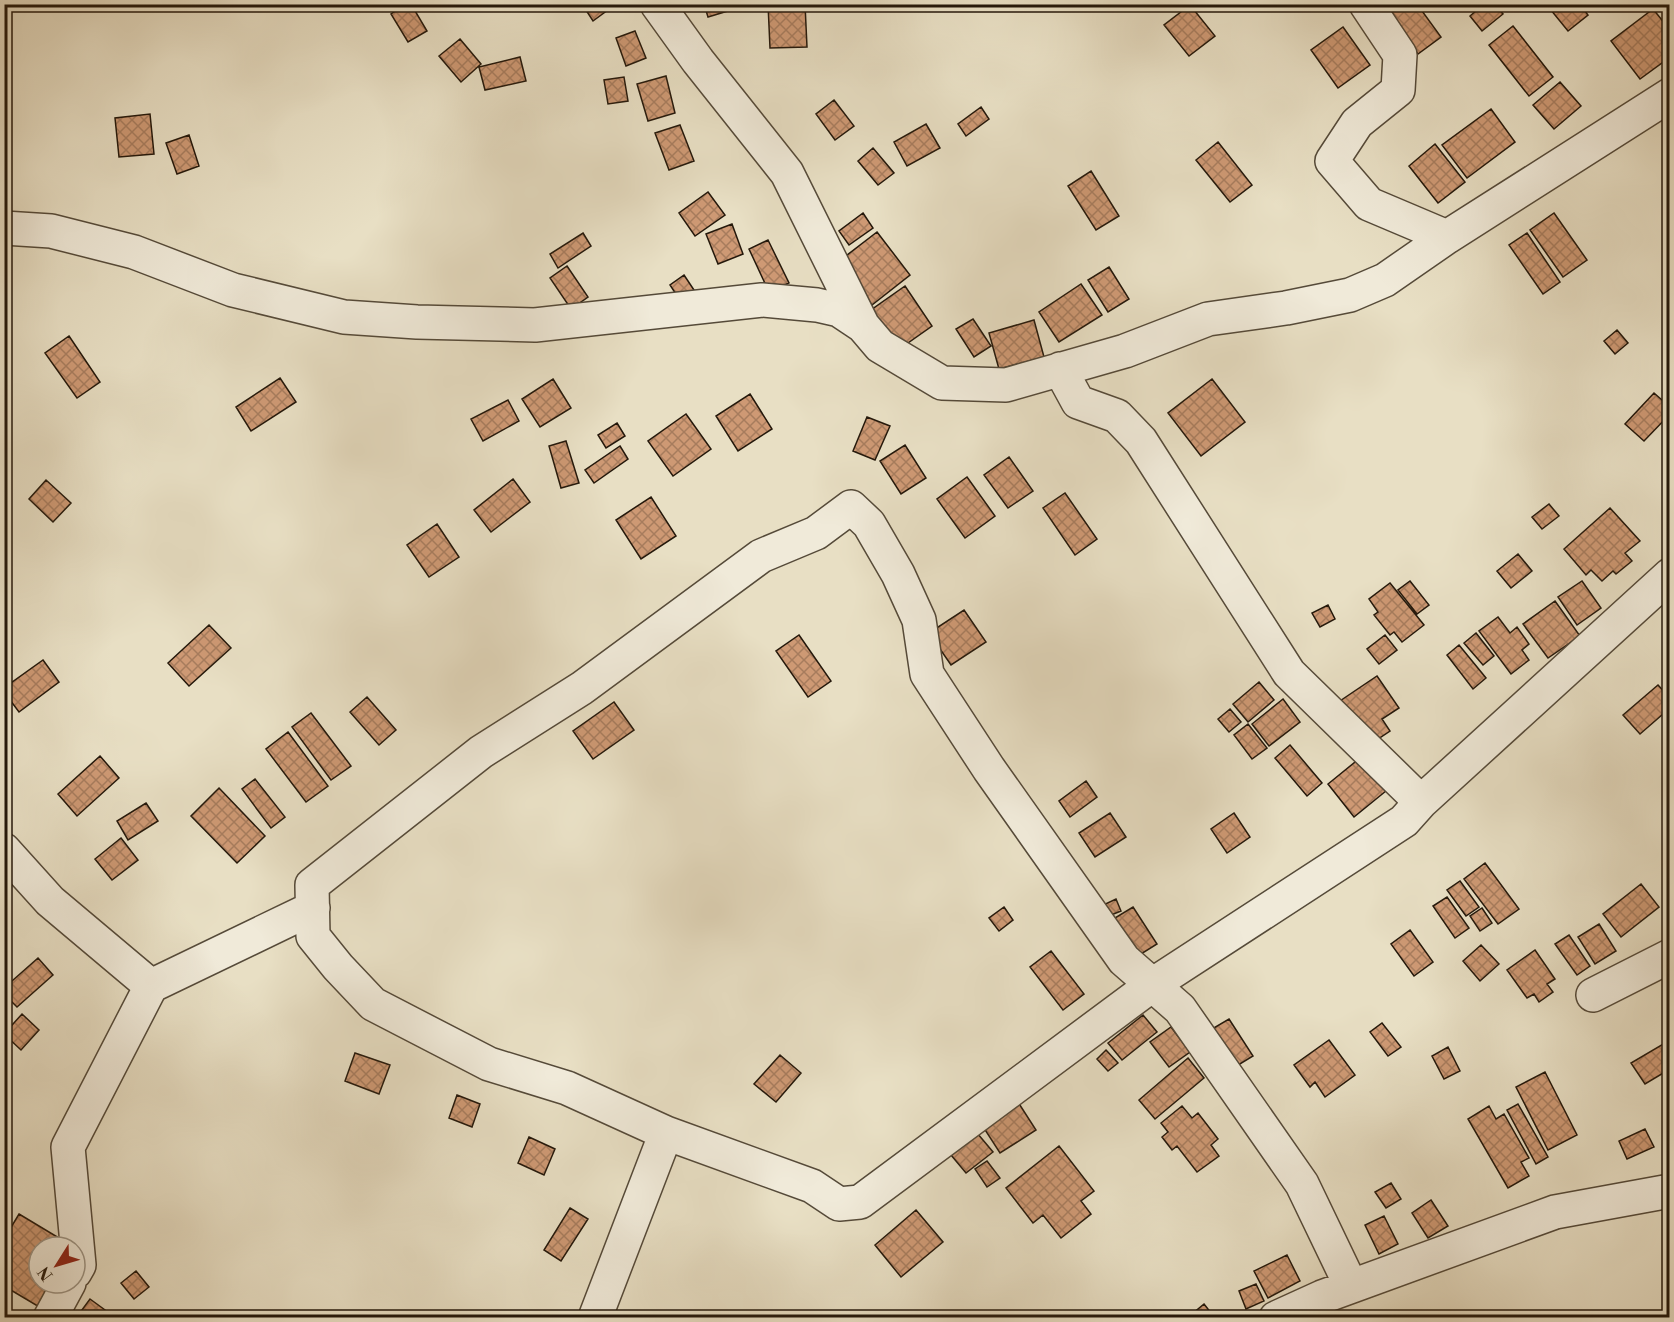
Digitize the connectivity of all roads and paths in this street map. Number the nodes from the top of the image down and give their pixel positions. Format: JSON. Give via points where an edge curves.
{"nodes":[{"id":1,"x":657,"y":4,"type":"edge"},
{"id":2,"x":1366,"y":4,"type":"edge"},
{"id":3,"x":1670,"y":95,"type":"edge"},
{"id":4,"x":4,"y":228,"type":"edge"},
{"id":5,"x":1447,"y":237,"type":"junction"},
{"id":6,"x":863,"y":326,"type":"junction"},
{"id":7,"x":1060,"y":369,"type":"junction"},
{"id":8,"x":1670,"y":575,"type":"edge"},
{"id":9,"x":1421,"y":802,"type":"junction"},
{"id":10,"x":4,"y":850,"type":"edge"},
{"id":11,"x":313,"y":908,"type":"junction"},
{"id":12,"x":1670,"y":956,"type":"edge"},
{"id":13,"x":1152,"y":985,"type":"junction"},
{"id":14,"x":151,"y":986,"type":"junction"},
{"id":15,"x":1593,"y":995,"type":"dead end"},
{"id":16,"x":666,"y":1133,"type":"junction"},
{"id":17,"x":1670,"y":1191,"type":"edge"},
{"id":18,"x":76,"y":1235,"type":"edge"},
{"id":19,"x":1350,"y":1286,"type":"junction"},
{"id":20,"x":62,"y":1295,"type":"edge"},
{"id":21,"x":50,"y":1317,"type":"edge"},
{"id":22,"x":595,"y":1317,"type":"edge"},
{"id":23,"x":1276,"y":1317,"type":"edge"}],
"edges":[{"from":1,"to":6,"type":"street","via":[[787,173]]},
{"from":2,"to":5,"type":"street","via":[[1400,56],[1398,90],[1357,123],[1332,161],[1369,204]]},
{"from":3,"to":5,"type":"street"},
{"from":4,"to":6,"type":"street","via":[[51,231],[134,252],[233,290],[344,317],[535,325],[762,300],[839,310]]},
{"from":5,"to":7,"type":"street","via":[[1385,280],[1350,295],[1208,319],[1125,351]]},
{"from":6,"to":7,"type":"street","via":[[880,346],[942,384],[1006,385]]},
{"from":7,"to":9,"type":"street","via":[[1078,402],[1117,416],[1141,441],[1289,673]]},
{"from":8,"to":9,"type":"street"},
{"from":9,"to":13,"type":"street","via":[[1404,821]]},
{"from":10,"to":14,"type":"street","via":[[50,901]]},
{"from":11,"to":13,"type":"street","via":[[312,885],[481,752],[582,688],[760,556],[816,533],[851,507],[869,524],[919,620],[927,674],[989,770],[1124,960]]},
{"from":11,"to":14,"type":"street"},
{"from":11,"to":16,"type":"street","via":[[313,936],[373,1004],[489,1064],[567,1088]]},
{"from":12,"to":15,"type":"street"},
{"from":13,"to":16,"type":"street","via":[[860,1202],[839,1204],[812,1186]]},
{"from":13,"to":19,"type":"street","via":[[1180,1009],[1302,1184]]},
{"from":14,"to":18,"type":"street","via":[[68,1147]]},
{"from":16,"to":22,"type":"street"},
{"from":17,"to":19,"type":"street","via":[[1556,1212]]},
{"from":19,"to":23,"type":"street"},
{"from":20,"to":21,"type":"street"}]}
